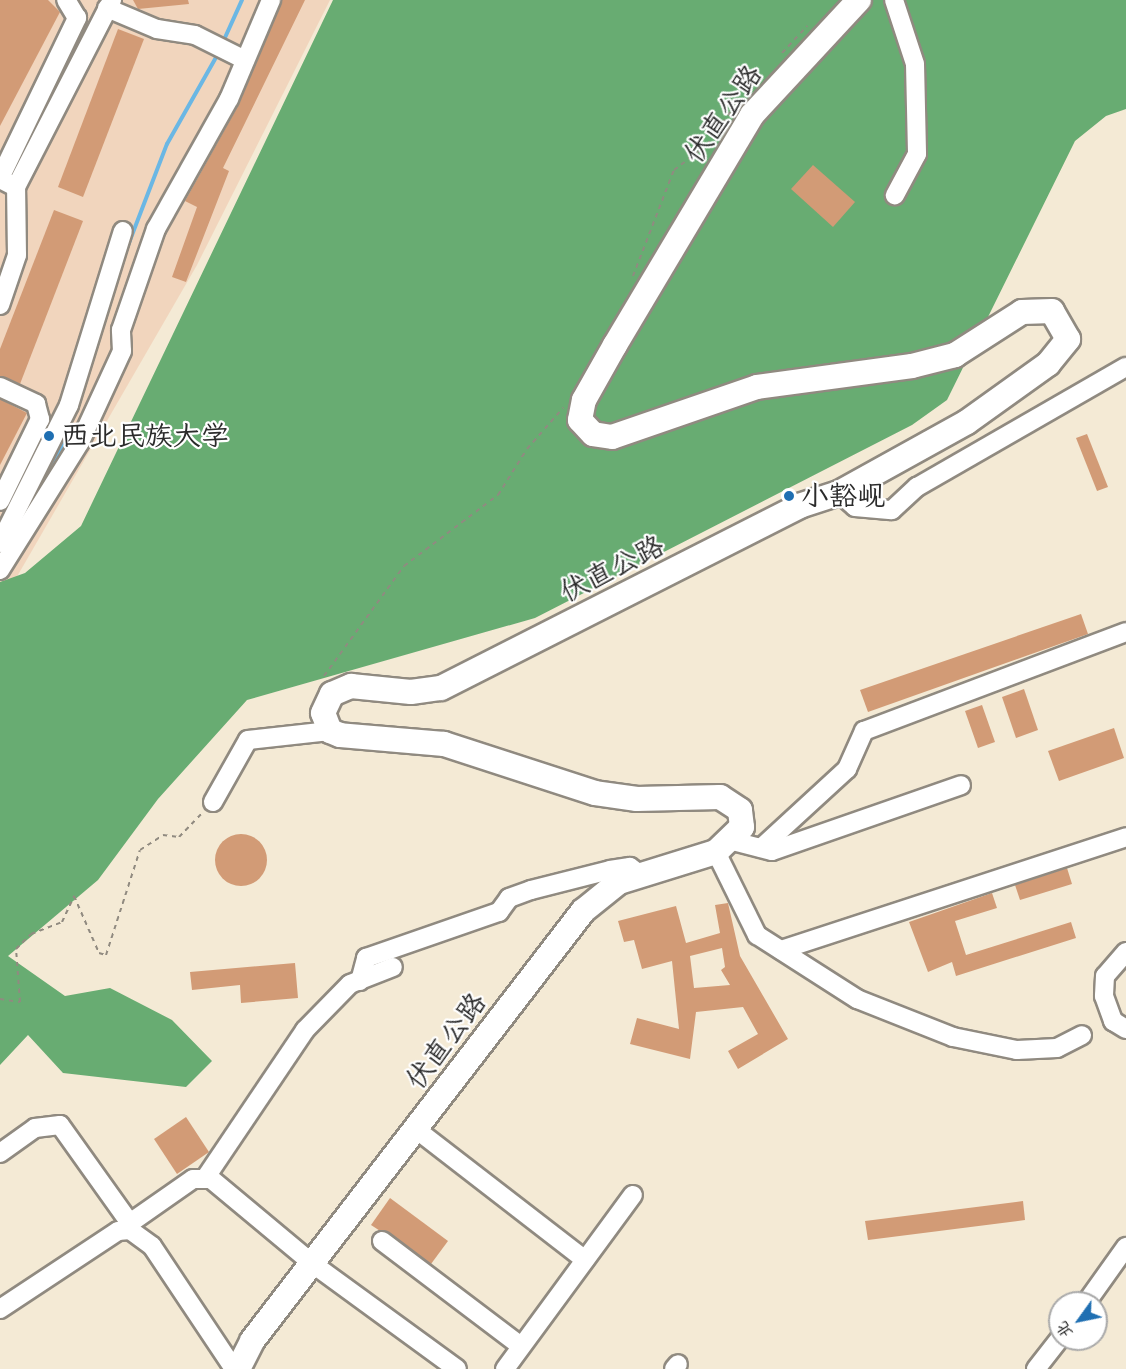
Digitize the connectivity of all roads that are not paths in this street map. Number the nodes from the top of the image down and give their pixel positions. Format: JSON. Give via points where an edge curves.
{"nodes":[{"id":1,"x":66,"y":0,"type":"edge"},
{"id":2,"x":271,"y":0,"type":"edge"},
{"id":3,"x":859,"y":0,"type":"edge"},
{"id":4,"x":894,"y":0,"type":"edge"},
{"id":5,"x":110,"y":4,"type":"edge"},
{"id":6,"x":245,"y":60,"type":"junction"},
{"id":7,"x":5,"y":181,"type":"edge"},
{"id":8,"x":895,"y":195,"type":"dead end"},
{"id":9,"x":123,"y":231,"type":"dead end"},
{"id":10,"x":0,"y":305,"type":"edge"},
{"id":11,"x":1126,"y":367,"type":"edge"},
{"id":12,"x":0,"y":387,"type":"edge"},
{"id":13,"x":839,"y":493,"type":"junction"},
{"id":14,"x":0,"y":501,"type":"edge"},
{"id":15,"x":0,"y":543,"type":"edge"},
{"id":16,"x":0,"y":570,"type":"edge"},
{"id":17,"x":1126,"y":632,"type":"edge"},
{"id":18,"x":330,"y":731,"type":"junction"},
{"id":19,"x":961,"y":785,"type":"dead end"},
{"id":20,"x":213,"y":802,"type":"road end"},
{"id":21,"x":1126,"y":837,"type":"edge"},
{"id":22,"x":725,"y":846,"type":"junction"},
{"id":23,"x":761,"y":848,"type":"junction"},
{"id":24,"x":641,"y":875,"type":"junction"},
{"id":25,"x":781,"y":951,"type":"junction"},
{"id":26,"x":1126,"y":952,"type":"edge"},
{"id":27,"x":393,"y":967,"type":"dead end"},
{"id":28,"x":360,"y":981,"type":"junction"},
{"id":29,"x":1126,"y":1029,"type":"edge"},
{"id":30,"x":1082,"y":1035,"type":"dead end"},
{"id":31,"x":417,"y":1130,"type":"junction"},
{"id":32,"x":0,"y":1153,"type":"edge"},
{"id":33,"x":206,"y":1178,"type":"junction"},
{"id":34,"x":633,"y":1195,"type":"dead end"},
{"id":35,"x":130,"y":1226,"type":"junction"},
{"id":36,"x":382,"y":1241,"type":"dead end"},
{"id":37,"x":1126,"y":1247,"type":"edge"},
{"id":38,"x":585,"y":1260,"type":"junction"},
{"id":39,"x":314,"y":1264,"type":"junction"},
{"id":40,"x":1095,"y":1291,"type":"edge"},
{"id":41,"x":0,"y":1309,"type":"edge"},
{"id":42,"x":521,"y":1346,"type":"junction"},
{"id":43,"x":1050,"y":1351,"type":"edge"},
{"id":44,"x":236,"y":1369,"type":"edge"},
{"id":45,"x":457,"y":1369,"type":"edge"},
{"id":46,"x":505,"y":1369,"type":"edge"},
{"id":47,"x":1036,"y":1369,"type":"edge"}],
"edges":[{"from":1,"to":7,"type":"street","via":[[77,18]]},
{"from":2,"to":6,"type":"street"},
{"from":3,"to":13,"type":"main road","name":"伏直公路","via":[[752,115],[584,400],[580,420],[594,434],[612,437],[757,387],[955,355],[1022,312],[1052,311],[1062,322],[1068,339],[1048,364],[967,422]]},
{"from":4,"to":8,"type":"street","via":[[915,64],[917,154]]},
{"from":5,"to":6,"type":"street","via":[[139,23],[195,34]]},
{"from":5,"to":7,"type":"street"},
{"from":6,"to":16,"type":"street","via":[[156,229],[121,330],[122,351],[80,442]]},
{"from":7,"to":10,"type":"street","via":[[17,255]]},
{"from":9,"to":15,"type":"street","via":[[69,405]]},
{"from":11,"to":13,"type":"street","via":[[917,487],[892,510],[855,507]]},
{"from":12,"to":14,"type":"street","via":[[36,405],[40,418]]},
{"from":13,"to":18,"type":"main road","name":"伏直公路","via":[[799,506],[441,688],[411,692],[351,686],[332,694],[323,713]]},
{"from":17,"to":23,"type":"street","via":[[864,731],[847,769]]},
{"from":18,"to":20,"type":"street","via":[[248,740]]},
{"from":18,"to":22,"type":"main road","via":[[444,744],[595,793],[637,799],[720,797],[740,810],[742,827]]},
{"from":19,"to":23,"type":"street","via":[[772,850]]},
{"from":21,"to":25,"type":"street"},
{"from":22,"to":23,"type":"street"},
{"from":22,"to":24,"type":"main road","name":"伏直公路"},
{"from":22,"to":25,"type":"street","via":[[757,935]]},
{"from":24,"to":28,"type":"street","via":[[630,867],[610,870],[509,898],[499,912],[366,958]]},
{"from":24,"to":31,"type":"main road","name":"伏直公路","via":[[619,882],[583,911]]},
{"from":25,"to":30,"type":"street","via":[[857,999],[953,1037],[1017,1050],[1057,1048]]},
{"from":26,"to":29,"type":"street","via":[[1105,976],[1104,996],[1113,1021]]},
{"from":27,"to":28,"type":"street"},
{"from":28,"to":33,"type":"street","via":[[305,1030]]},
{"from":31,"to":38,"type":"street"},
{"from":31,"to":39,"type":"main road","name":"伏直公路"},
{"from":32,"to":35,"type":"street","via":[[35,1128],[60,1125]]},
{"from":33,"to":35,"type":"street","via":[[193,1179]]},
{"from":33,"to":39,"type":"street"},
{"from":34,"to":38,"type":"street"},
{"from":35,"to":41,"type":"street"},
{"from":35,"to":44,"type":"street","via":[[152,1246]]},
{"from":36,"to":42,"type":"street"},
{"from":37,"to":40,"type":"street"},
{"from":38,"to":42,"type":"street"},
{"from":39,"to":44,"type":"main road","name":"伏直公路","via":[[252,1341]]},
{"from":39,"to":45,"type":"street"},
{"from":42,"to":46,"type":"street"},
{"from":43,"to":47,"type":"street"}]}
